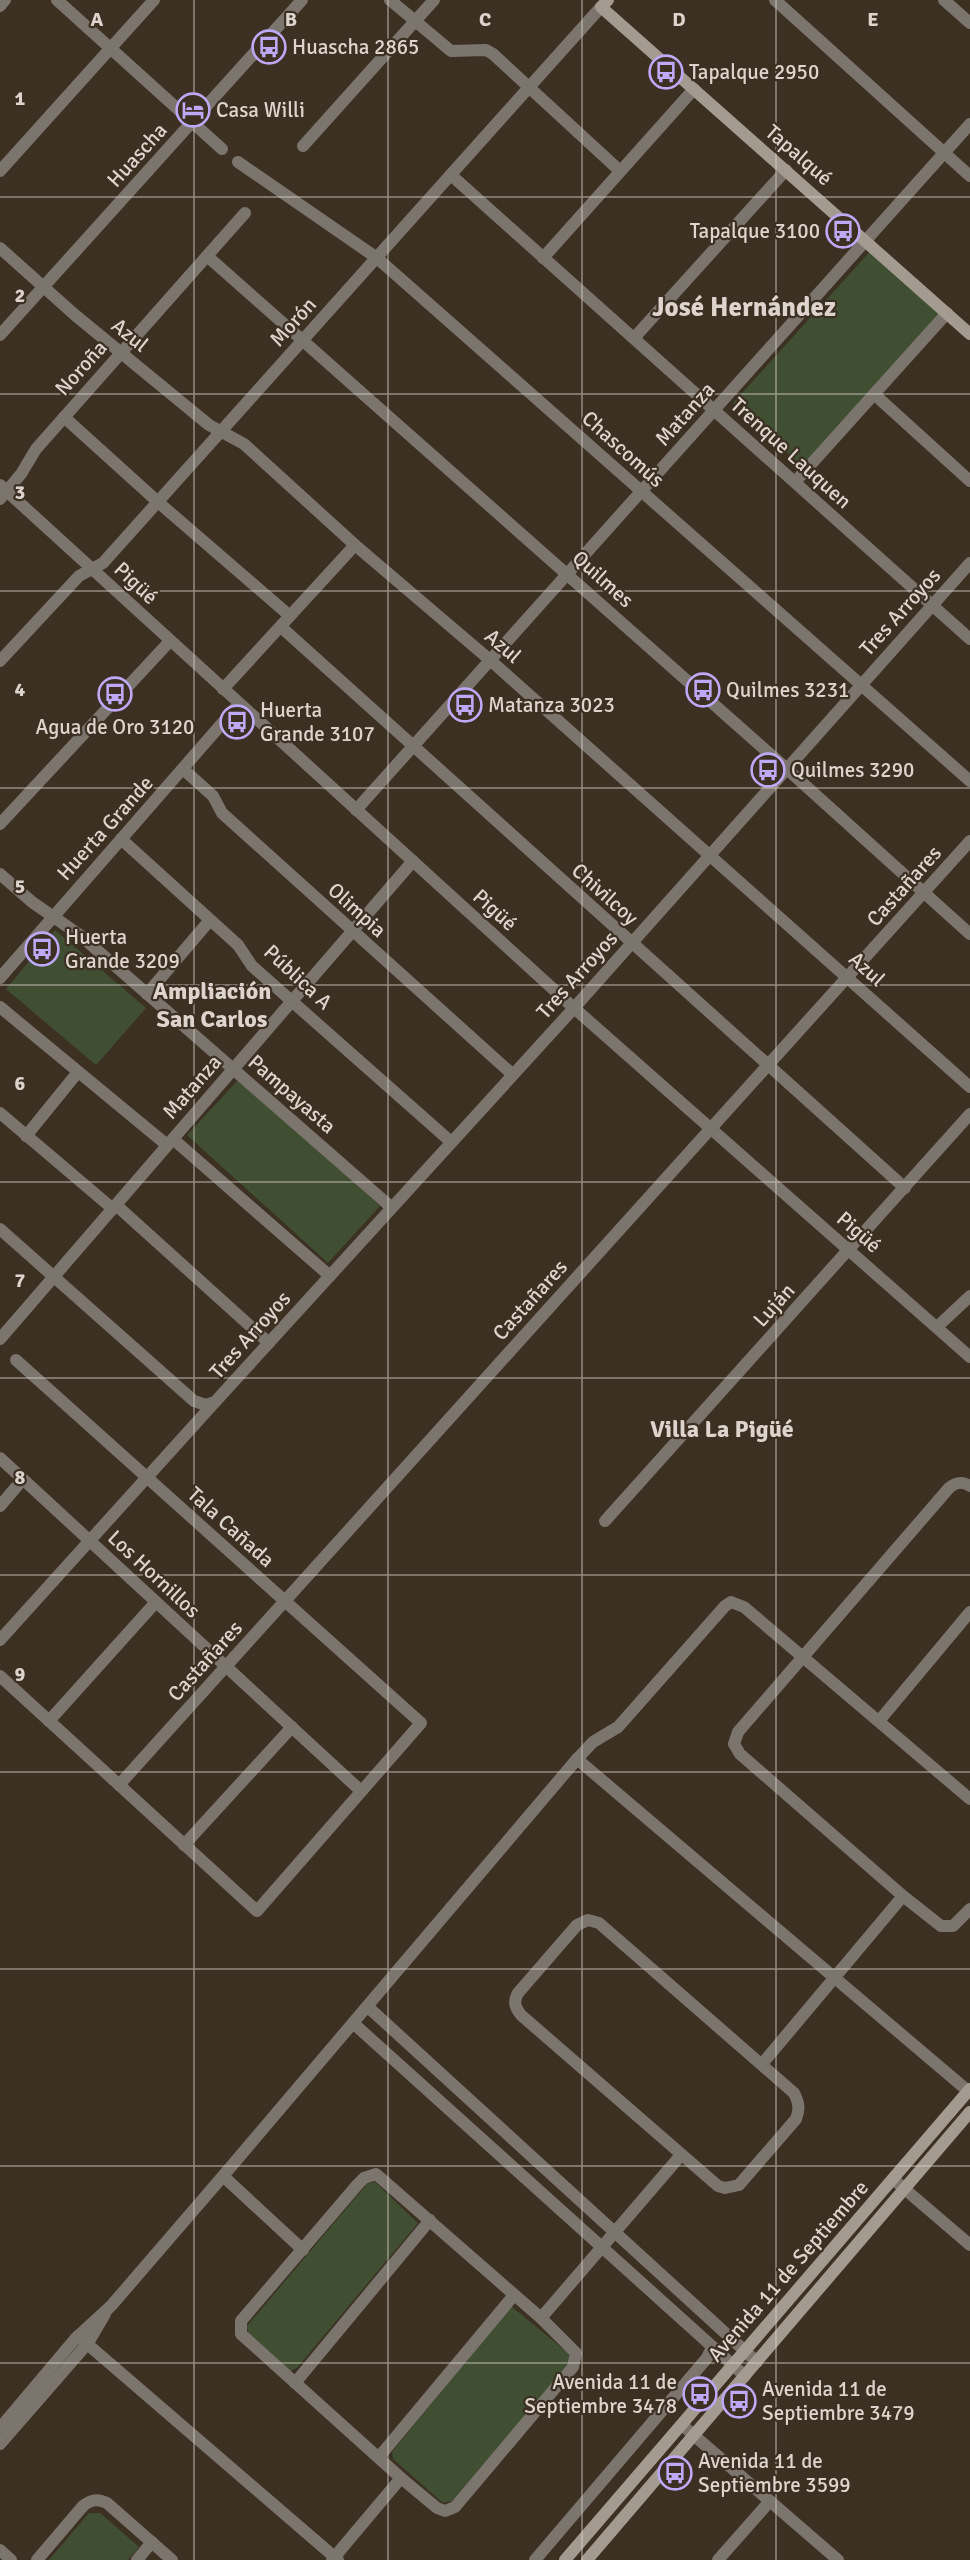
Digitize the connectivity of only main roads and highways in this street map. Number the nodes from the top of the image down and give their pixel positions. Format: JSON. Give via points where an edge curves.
{"nodes":[{"id":1,"x":605,"y":4,"type":"edge"},
{"id":2,"x":970,"y":334,"type":"edge"},
{"id":3,"x":969,"y":2090,"type":"edge"},
{"id":4,"x":970,"y":2112,"type":"edge"},
{"id":5,"x":565,"y":2560,"type":"edge"},
{"id":6,"x":587,"y":2560,"type":"edge"}],
"edges":[{"from":1,"to":2,"type":"main road","name":"Tapalqué"},
{"from":3,"to":5,"type":"main road","name":"Avenida 11 de Septiembre"},
{"from":4,"to":6,"type":"main road","name":"Avenida 11 de Septiembre"}]}
